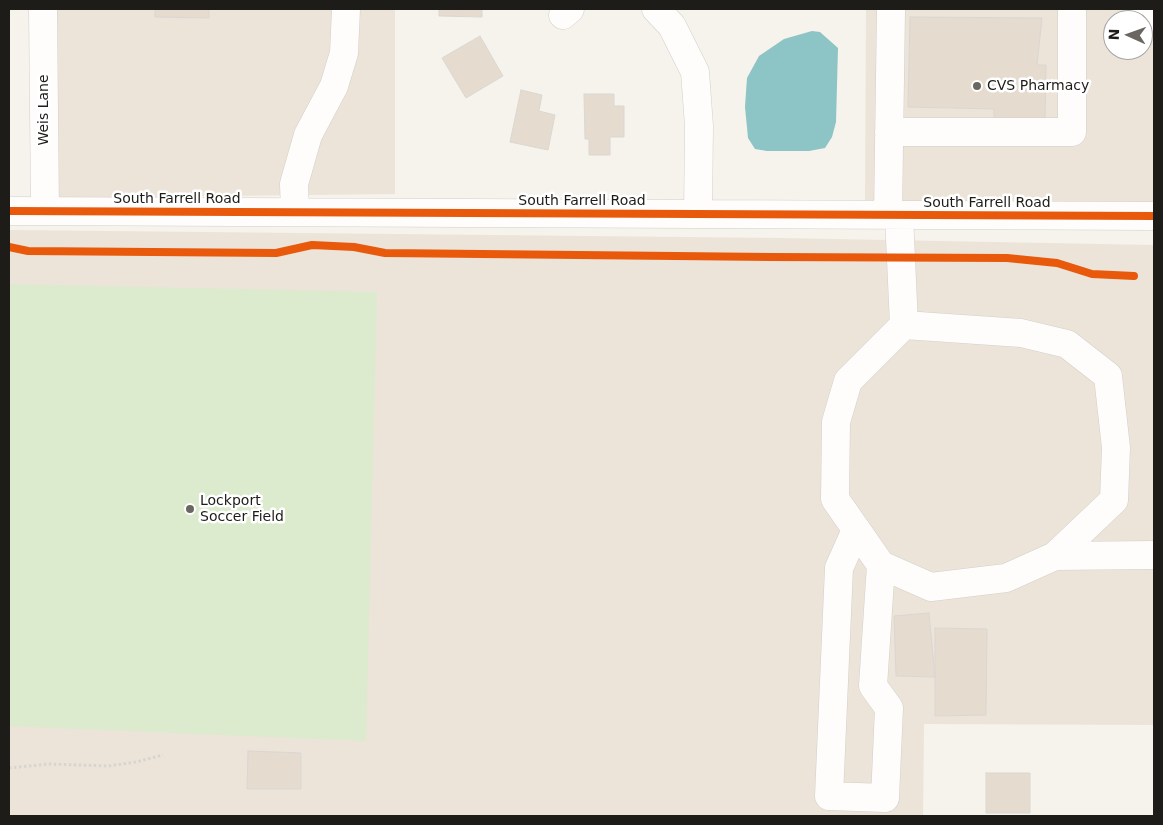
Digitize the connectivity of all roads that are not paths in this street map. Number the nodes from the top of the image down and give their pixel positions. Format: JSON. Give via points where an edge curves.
{"nodes":[{"id":1,"x":43,"y":9,"type":"edge"},
{"id":2,"x":346,"y":9,"type":"edge"},
{"id":3,"x":656,"y":9,"type":"edge"},
{"id":4,"x":892,"y":9,"type":"edge"},
{"id":5,"x":1072,"y":9,"type":"edge"},
{"id":6,"x":1139,"y":9,"type":"edge"},
{"id":7,"x":1154,"y":20,"type":"edge"},
{"id":8,"x":889,"y":132,"type":"junction"},
{"id":9,"x":9,"y":211,"type":"edge"},
{"id":10,"x":45,"y":211,"type":"junction"},
{"id":11,"x":295,"y":212,"type":"junction"},
{"id":12,"x":698,"y":214,"type":"junction"},
{"id":13,"x":894,"y":215,"type":"junction"},
{"id":14,"x":1154,"y":216,"type":"edge"},
{"id":15,"x":904,"y":325,"type":"junction"},
{"id":16,"x":856,"y":530,"type":"junction"},
{"id":17,"x":1154,"y":555,"type":"edge"},
{"id":18,"x":1055,"y":556,"type":"junction"},
{"id":19,"x":882,"y":565,"type":"junction"}],
"edges":[{"from":1,"to":10,"type":"street","name":"Weis Lane"},
{"from":2,"to":11,"type":"street","via":[[344,52],[334,86],[308,135],[294,184]]},
{"from":3,"to":12,"type":"street","via":[[672,26],[695,72],[699,126]]},
{"from":4,"to":8,"type":"street"},
{"from":5,"to":8,"type":"street","via":[[1072,132]]},
{"from":6,"to":7,"type":"street"},
{"from":8,"to":13,"type":"street"},
{"from":9,"to":10,"type":"street","name":"South Farrell Road"},
{"from":10,"to":11,"type":"street","name":"South Farrell Road"},
{"from":11,"to":12,"type":"street","name":"South Farrell Road"},
{"from":12,"to":13,"type":"street","name":"South Farrell Road"},
{"from":13,"to":14,"type":"street","name":"South Farrell Road"},
{"from":13,"to":15,"type":"street"},
{"from":15,"to":16,"type":"street","via":[[848,381],[836,422],[835,499]]},
{"from":15,"to":18,"type":"street","via":[[1021,333],[1067,344],[1108,376],[1116,448],[1114,500]]},
{"from":16,"to":19,"type":"street"},
{"from":16,"to":19,"type":"street","via":[[839,568],[829,796],[885,798],[889,708],[873,686]]},
{"from":17,"to":18,"type":"street"},
{"from":18,"to":19,"type":"street","via":[[1006,578],[931,587]]}]}
